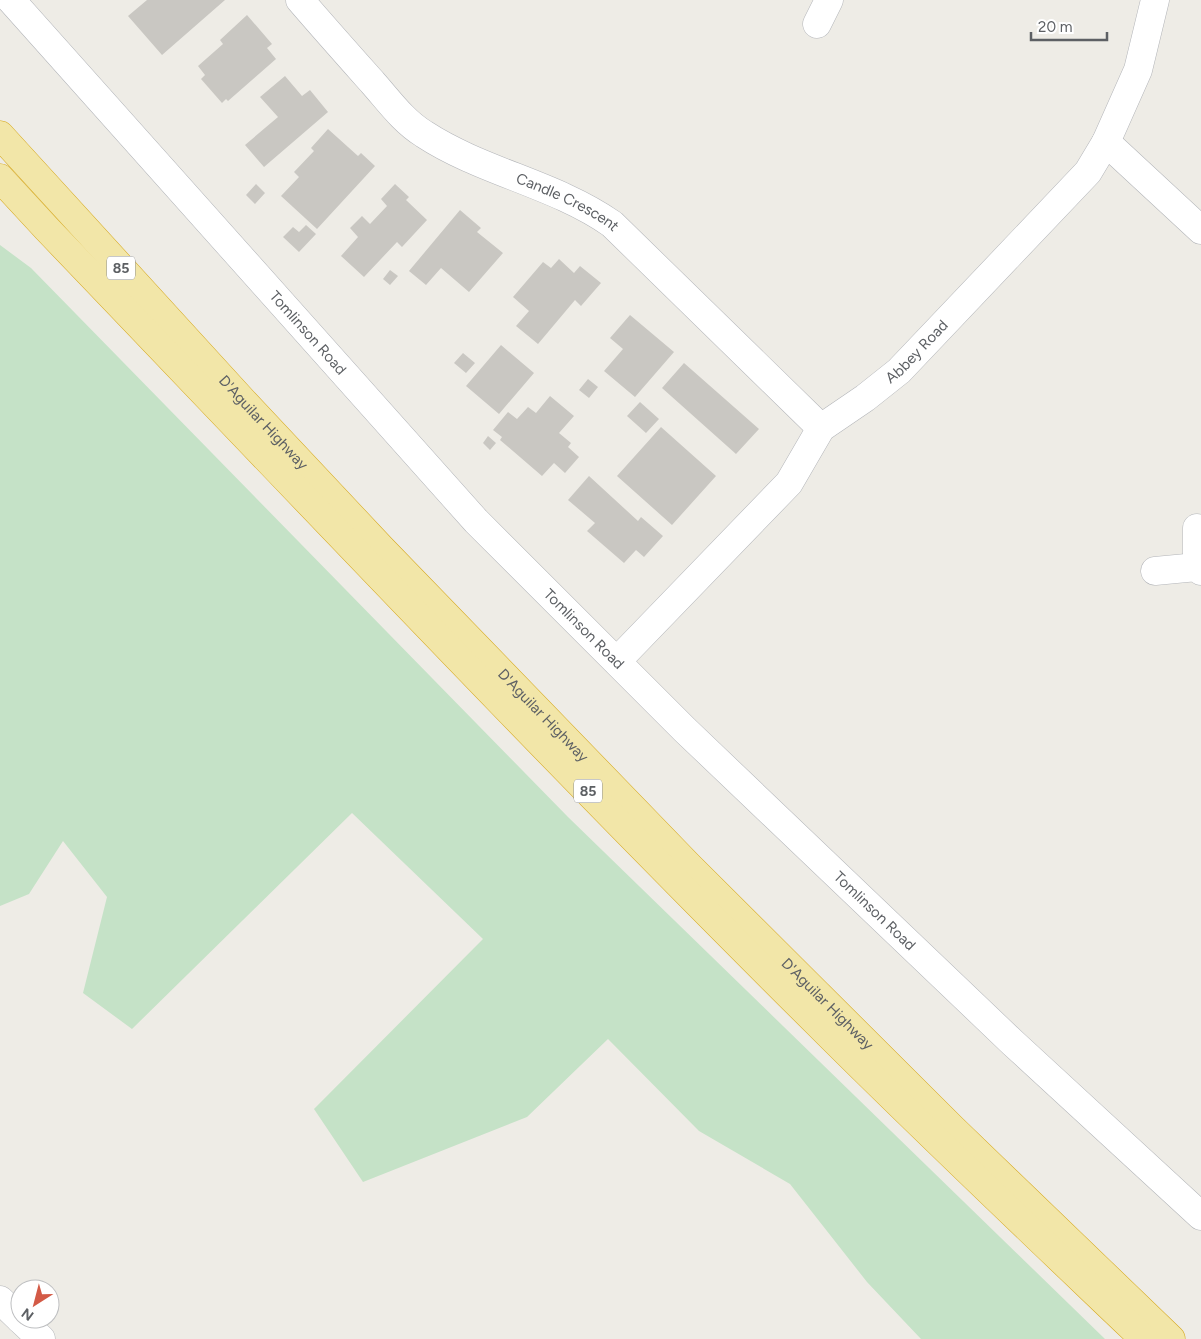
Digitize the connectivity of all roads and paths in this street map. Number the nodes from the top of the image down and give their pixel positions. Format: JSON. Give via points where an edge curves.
{"nodes":[{"id":1,"x":11,"y":0,"type":"edge"},
{"id":2,"x":300,"y":0,"type":"edge"},
{"id":3,"x":830,"y":0,"type":"edge"},
{"id":4,"x":1155,"y":0,"type":"edge"},
{"id":5,"x":817,"y":24,"type":"dead end"},
{"id":6,"x":0,"y":135,"type":"edge"},
{"id":7,"x":1106,"y":142,"type":"junction"},
{"id":8,"x":0,"y":178,"type":"edge"},
{"id":9,"x":0,"y":203,"type":"edge"},
{"id":10,"x":46,"y":229,"type":"junction"},
{"id":11,"x":1201,"y":230,"type":"edge"},
{"id":12,"x":821,"y":428,"type":"junction"},
{"id":13,"x":1197,"y":528,"type":"dead end"},
{"id":14,"x":1199,"y":569,"type":"edge"},
{"id":15,"x":1155,"y":571,"type":"dead end"},
{"id":16,"x":617,"y":661,"type":"junction"},
{"id":17,"x":1201,"y":1216,"type":"edge"},
{"id":18,"x":0,"y":1300,"type":"edge"},
{"id":19,"x":10,"y":1310,"type":"edge"},
{"id":20,"x":30,"y":1329,"type":"edge"},
{"id":21,"x":41,"y":1339,"type":"edge"},
{"id":22,"x":1144,"y":1339,"type":"edge"},
{"id":23,"x":1171,"y":1339,"type":"edge"}],
"edges":[{"from":1,"to":16,"type":"street","name":"Tomlinson Road","via":[[476,521]]},
{"from":2,"to":12,"type":"street","name":"Candle Crescent","via":[[402,117],[422,134],[452,151],[570,199],[612,224]]},
{"from":3,"to":5,"type":"street"},
{"from":4,"to":7,"type":"street","name":"Abbey Road","via":[[1138,70]]},
{"from":6,"to":23,"type":"highway","name":"D'Aguilar Highway","number":"85","via":[[369,535],[688,865]]},
{"from":7,"to":11,"type":"street"},
{"from":7,"to":12,"type":"street","name":"Abbey Road","via":[[1088,172],[899,371]]},
{"from":8,"to":10,"type":"highway","name":"D'Aguilar Highway","number":"85"},
{"from":9,"to":10,"type":"highway","via":[[14,217]]},
{"from":10,"to":22,"type":"highway","name":"D'Aguilar Highway","number":"85","via":[[567,770],[808,1014]]},
{"from":12,"to":16,"type":"street","name":"Abbey Road","via":[[789,483]]},
{"from":13,"to":14,"type":"street"},
{"from":14,"to":15,"type":"street"},
{"from":16,"to":17,"type":"street","name":"Tomlinson Road","via":[[692,737],[1006,1036]]},
{"from":18,"to":19,"type":"street"},
{"from":20,"to":21,"type":"street"}]}
